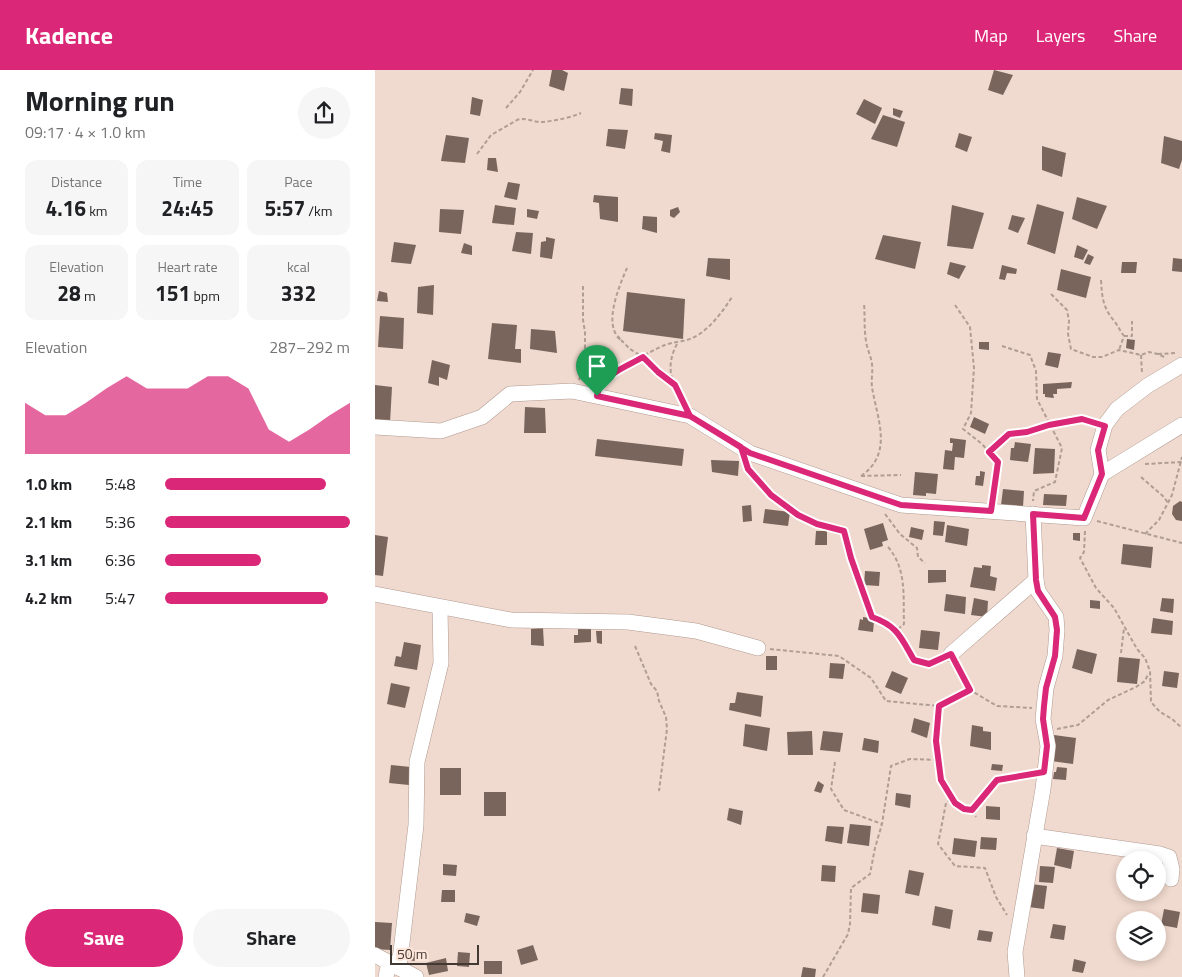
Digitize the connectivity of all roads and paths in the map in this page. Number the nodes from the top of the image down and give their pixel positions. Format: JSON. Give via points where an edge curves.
{"nodes":[{"id":1,"x":533,"y":70,"type":"edge"},
{"id":2,"x":506,"y":108,"type":"dead end"},
{"id":3,"x":581,"y":113,"type":"dead end"},
{"id":4,"x":477,"y":154,"type":"dead end"},
{"id":5,"x":627,"y":268,"type":"dead end"},
{"id":6,"x":1101,"y":280,"type":"dead end"},
{"id":7,"x":583,"y":285,"type":"dead end"},
{"id":8,"x":1051,"y":294,"type":"dead end"},
{"id":9,"x":732,"y":297,"type":"dead end"},
{"id":10,"x":864,"y":303,"type":"dead end"},
{"id":11,"x":955,"y":305,"type":"dead end"},
{"id":12,"x":1132,"y":321,"type":"dead end"},
{"id":13,"x":1124,"y":336,"type":"junction"},
{"id":14,"x":617,"y":337,"type":"dead end"},
{"id":15,"x":621,"y":340,"type":"junction"},
{"id":16,"x":677,"y":343,"type":"junction"},
{"id":17,"x":1002,"y":346,"type":"dead end"},
{"id":18,"x":1119,"y":350,"type":"junction"},
{"id":19,"x":1182,"y":352,"type":"edge"},
{"id":20,"x":1158,"y":354,"type":"junction"},
{"id":21,"x":1141,"y":355,"type":"junction"},
{"id":22,"x":643,"y":357,"type":"junction"},
{"id":23,"x":1180,"y":366,"type":"edge"},
{"id":24,"x":675,"y":385,"type":"junction"},
{"id":25,"x":1147,"y":386,"type":"junction"},
{"id":26,"x":572,"y":391,"type":"junction"},
{"id":27,"x":597,"y":396,"type":"junction"},
{"id":28,"x":690,"y":416,"type":"junction"},
{"id":29,"x":1049,"y":425,"type":"junction"},
{"id":30,"x":1182,"y":425,"type":"edge"},
{"id":31,"x":1105,"y":426,"type":"junction"},
{"id":32,"x":375,"y":427,"type":"edge"},
{"id":33,"x":741,"y":447,"type":"junction"},
{"id":34,"x":989,"y":452,"type":"junction"},
{"id":35,"x":1135,"y":454,"type":"junction"},
{"id":36,"x":1182,"y":457,"type":"edge"},
{"id":37,"x":1181,"y":462,"type":"edge"},
{"id":38,"x":1102,"y":474,"type":"junction"},
{"id":39,"x":901,"y":475,"type":"dead end"},
{"id":40,"x":861,"y":476,"type":"junction"},
{"id":41,"x":1141,"y":477,"type":"dead end"},
{"id":42,"x":845,"y":486,"type":"junction"},
{"id":43,"x":1168,"y":504,"type":"junction"},
{"id":44,"x":991,"y":511,"type":"junction"},
{"id":45,"x":885,"y":514,"type":"dead end"},
{"id":46,"x":1033,"y":514,"type":"junction"},
{"id":47,"x":1084,"y":518,"type":"junction"},
{"id":48,"x":1145,"y":534,"type":"junction"},
{"id":49,"x":1182,"y":543,"type":"edge"},
{"id":50,"x":888,"y":546,"type":"dead end"},
{"id":51,"x":925,"y":563,"type":"dead end"},
{"id":52,"x":1036,"y":580,"type":"junction"},
{"id":53,"x":375,"y":594,"type":"edge"},
{"id":54,"x":440,"y":607,"type":"junction"},
{"id":55,"x":1124,"y":626,"type":"junction"},
{"id":56,"x":897,"y":630,"type":"junction"},
{"id":57,"x":635,"y":646,"type":"dead end"},
{"id":58,"x":758,"y":648,"type":"joint"},
{"id":59,"x":1121,"y":653,"type":"dead end"},
{"id":60,"x":951,"y":654,"type":"junction"},
{"id":61,"x":1150,"y":671,"type":"junction"},
{"id":62,"x":970,"y":690,"type":"junction"},
{"id":63,"x":939,"y":706,"type":"junction"},
{"id":64,"x":1044,"y":706,"type":"junction"},
{"id":65,"x":1182,"y":728,"type":"edge"},
{"id":66,"x":1045,"y":730,"type":"junction"},
{"id":67,"x":938,"y":760,"type":"junction"},
{"id":68,"x":835,"y":762,"type":"dead end"},
{"id":69,"x":1044,"y":772,"type":"junction"},
{"id":70,"x":659,"y":791,"type":"dead end"},
{"id":71,"x":951,"y":799,"type":"junction"},
{"id":72,"x":972,"y":810,"type":"junction"},
{"id":73,"x":975,"y":817,"type":"dead end"},
{"id":74,"x":882,"y":824,"type":"junction"},
{"id":75,"x":1035,"y":836,"type":"junction"},
{"id":76,"x":1171,"y":879,"type":"dead end"},
{"id":77,"x":1018,"y":934,"type":"junction"},
{"id":78,"x":375,"y":955,"type":"edge"},
{"id":79,"x":392,"y":969,"type":"edge"},
{"id":80,"x":416,"y":977,"type":"edge"},
{"id":81,"x":823,"y":977,"type":"edge"},
{"id":82,"x":1017,"y":977,"type":"edge"}],
"edges":[{"from":1,"to":2,"type":"path"},
{"from":3,"to":4,"type":"path","via":[[573,118],[552,121],[521,119],[491,135]]},
{"from":5,"to":15,"type":"path","via":[[615,296],[613,319],[614,331]]},
{"from":6,"to":13,"type":"path","via":[[1101,293],[1108,315]]},
{"from":7,"to":26,"type":"path","via":[[585,361]]},
{"from":8,"to":18,"type":"path","via":[[1067,310],[1071,348],[1093,357]]},
{"from":9,"to":16,"type":"path","via":[[699,335]]},
{"from":10,"to":40,"type":"path","via":[[866,341],[881,434],[875,461]]},
{"from":11,"to":34,"type":"path","via":[[970,327],[974,368],[971,413],[963,429]]},
{"from":12,"to":13,"type":"path","via":[[1132,336]]},
{"from":13,"to":18,"type":"path"},
{"from":14,"to":15,"type":"path"},
{"from":15,"to":22,"type":"path"},
{"from":16,"to":22,"type":"path","via":[[667,344]]},
{"from":16,"to":24,"type":"path","via":[[670,358],[670,374]]},
{"from":17,"to":29,"type":"path","via":[[1030,355],[1036,370],[1037,399]]},
{"from":18,"to":21,"type":"path"},
{"from":19,"to":20,"type":"path"},
{"from":20,"to":21,"type":"path","via":[[1149,352]]},
{"from":20,"to":23,"type":"path"},
{"from":21,"to":25,"type":"path"},
{"from":22,"to":24,"type":"path"},
{"from":22,"to":27,"type":"path","via":[[610,376],[598,389]]},
{"from":23,"to":25,"type":"street"},
{"from":24,"to":28,"type":"path"},
{"from":25,"to":31,"type":"street","via":[[1117,409]]},
{"from":26,"to":27,"type":"street"},
{"from":26,"to":32,"type":"street","via":[[510,394],[482,417],[441,431]]},
{"from":27,"to":28,"type":"street"},
{"from":28,"to":33,"type":"street"},
{"from":29,"to":31,"type":"path","via":[[1082,419]]},
{"from":29,"to":34,"type":"path","via":[[1009,434]]},
{"from":29,"to":46,"type":"path","via":[[1062,448],[1055,482],[1034,491]]},
{"from":30,"to":35,"type":"street"},
{"from":31,"to":38,"type":"street","via":[[1098,450]]},
{"from":33,"to":42,"type":"street"},
{"from":33,"to":56,"type":"path","via":[[748,469],[771,495],[798,515],[844,531],[872,617]]},
{"from":34,"to":44,"type":"path","via":[[998,462]]},
{"from":35,"to":37,"type":"path","via":[[1141,464]]},
{"from":35,"to":38,"type":"street"},
{"from":36,"to":37,"type":"path"},
{"from":37,"to":43,"type":"path"},
{"from":38,"to":47,"type":"street"},
{"from":39,"to":40,"type":"path"},
{"from":40,"to":42,"type":"path"},
{"from":41,"to":43,"type":"path"},
{"from":42,"to":44,"type":"street","via":[[901,505]]},
{"from":43,"to":48,"type":"path","via":[[1159,520]]},
{"from":44,"to":46,"type":"street"},
{"from":45,"to":51,"type":"path","via":[[917,548],[918,558]]},
{"from":46,"to":47,"type":"street"},
{"from":46,"to":52,"type":"street"},
{"from":47,"to":48,"type":"path"},
{"from":47,"to":55,"type":"path","via":[[1084,552],[1080,558],[1096,588],[1114,608]]},
{"from":48,"to":49,"type":"path"},
{"from":50,"to":56,"type":"path","via":[[903,576],[904,624]]},
{"from":52,"to":60,"type":"street"},
{"from":52,"to":64,"type":"street","via":[[1038,591],[1055,617],[1057,630]]},
{"from":53,"to":54,"type":"street"},
{"from":54,"to":58,"type":"street","via":[[511,620],[628,622],[696,630]]},
{"from":54,"to":79,"type":"street","via":[[441,663],[417,762],[416,826]]},
{"from":55,"to":59,"type":"path"},
{"from":55,"to":61,"type":"path"},
{"from":56,"to":60,"type":"path","via":[[914,660],[929,664]]},
{"from":57,"to":70,"type":"path","via":[[666,717]]},
{"from":58,"to":63,"type":"path","via":[[839,656],[871,678],[886,701]]},
{"from":60,"to":62,"type":"path"},
{"from":61,"to":65,"type":"path","via":[[1151,702]]},
{"from":61,"to":66,"type":"path","via":[[1136,688],[1108,700],[1078,725]]},
{"from":62,"to":63,"type":"path"},
{"from":62,"to":64,"type":"path","via":[[997,706]]},
{"from":63,"to":67,"type":"path"},
{"from":64,"to":66,"type":"street"},
{"from":66,"to":69,"type":"street"},
{"from":67,"to":71,"type":"path","via":[[941,780]]},
{"from":67,"to":74,"type":"path","via":[[910,759],[891,766]]},
{"from":68,"to":74,"type":"path","via":[[831,789],[845,810]]},
{"from":69,"to":72,"type":"path","via":[[997,780]]},
{"from":69,"to":75,"type":"street"},
{"from":71,"to":72,"type":"path","via":[[964,809]]},
{"from":71,"to":77,"type":"path","via":[[946,803],[938,844],[955,866],[985,868],[996,897]]},
{"from":72,"to":73,"type":"path"},
{"from":74,"to":81,"type":"path","via":[[870,874],[851,888],[848,934]]},
{"from":75,"to":76,"type":"street","via":[[1160,854],[1169,858]]},
{"from":75,"to":77,"type":"street"},
{"from":77,"to":82,"type":"street","via":[[1015,952]]},
{"from":78,"to":79,"type":"street"},
{"from":79,"to":80,"type":"street"}]}
